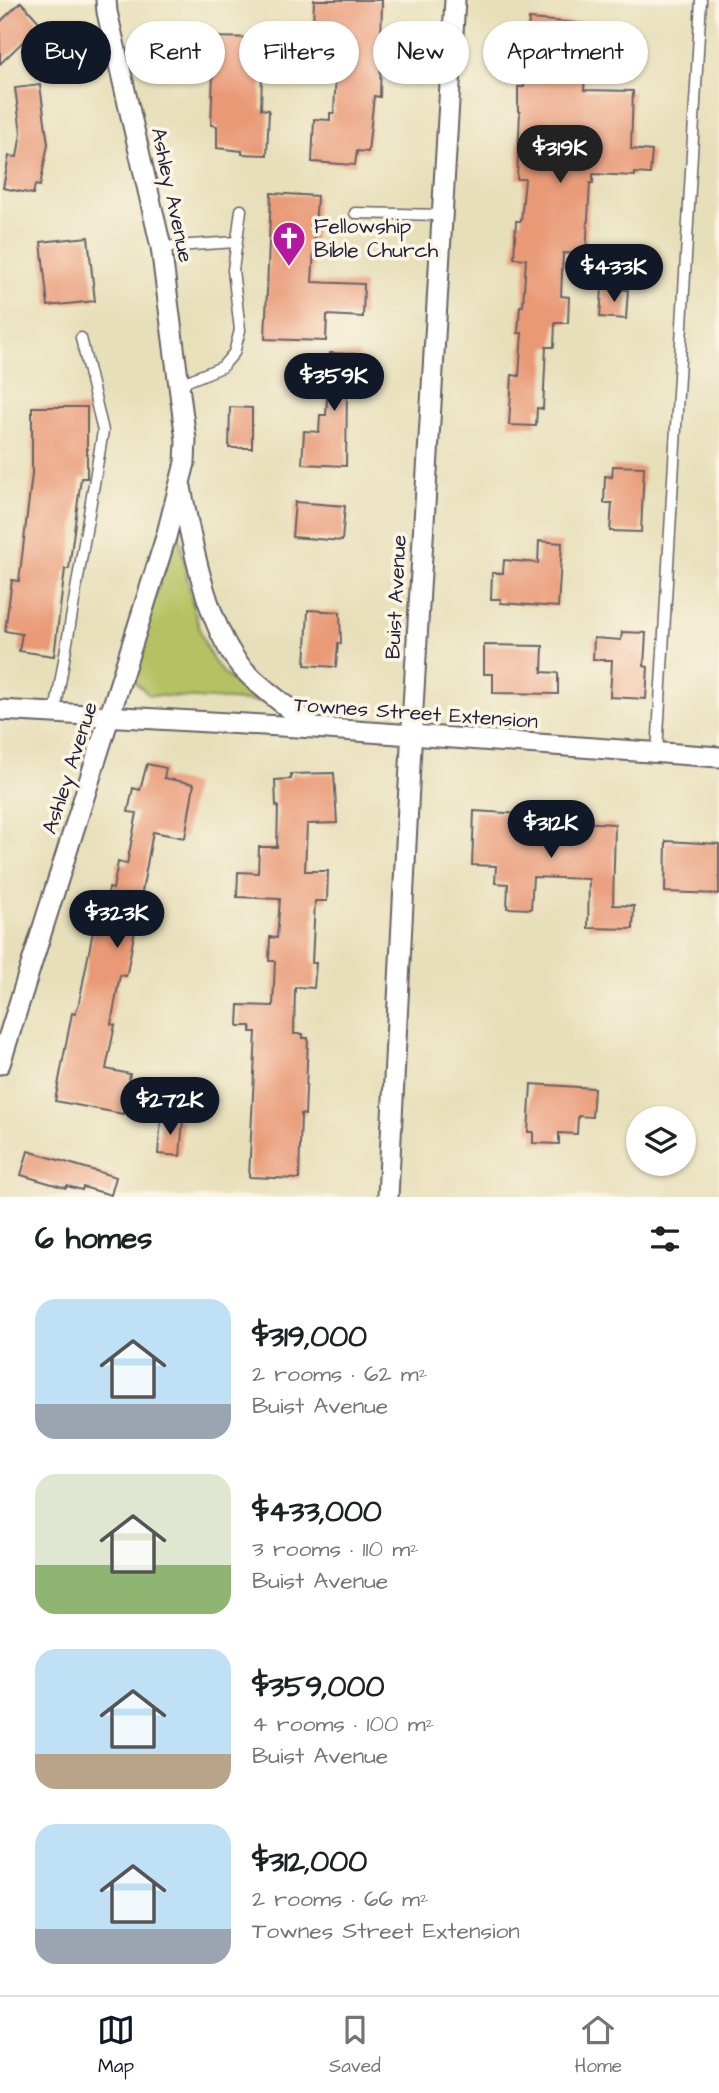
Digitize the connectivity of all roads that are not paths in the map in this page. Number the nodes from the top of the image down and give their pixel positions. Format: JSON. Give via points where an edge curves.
{"nodes":[{"id":1,"x":455,"y":0,"type":"edge"},
{"id":2,"x":701,"y":0,"type":"edge"},
{"id":3,"x":104,"y":4,"type":"edge"},
{"id":4,"x":241,"y":210,"type":"dead end"},
{"id":5,"x":355,"y":213,"type":"dead end"},
{"id":6,"x":441,"y":215,"type":"junction"},
{"id":7,"x":236,"y":242,"type":"junction"},
{"id":8,"x":161,"y":247,"type":"junction"},
{"id":9,"x":81,"y":338,"type":"dead end"},
{"id":10,"x":180,"y":384,"type":"junction"},
{"id":11,"x":180,"y":484,"type":"junction"},
{"id":12,"x":0,"y":710,"type":"edge"},
{"id":13,"x":55,"y":713,"type":"junction"},
{"id":14,"x":110,"y":716,"type":"junction"},
{"id":15,"x":314,"y":728,"type":"junction"},
{"id":16,"x":411,"y":736,"type":"junction"},
{"id":17,"x":657,"y":753,"type":"junction"},
{"id":18,"x":719,"y":757,"type":"edge"},
{"id":19,"x":0,"y":1064,"type":"edge"},
{"id":20,"x":388,"y":1197,"type":"edge"}],
"edges":[{"from":1,"to":6,"type":"street","name":"Buist Avenue"},
{"from":2,"to":17,"type":"lane"},
{"from":3,"to":8,"type":"street","name":"Ashley Avenue"},
{"from":4,"to":7,"type":"lane"},
{"from":5,"to":6,"type":"lane"},
{"from":6,"to":16,"type":"street","name":"Buist Avenue"},
{"from":7,"to":8,"type":"lane"},
{"from":7,"to":10,"type":"lane","via":[[233,270],[240,330],[234,353],[222,367]]},
{"from":8,"to":10,"type":"street","name":"Ashley Avenue"},
{"from":9,"to":13,"type":"lane","via":[[103,431]]},
{"from":10,"to":11,"type":"street","name":"Ashley Avenue","via":[[186,440]]},
{"from":11,"to":14,"type":"street","name":"Ashley Avenue"},
{"from":11,"to":15,"type":"street","name":"Ashley Avenue","via":[[191,541],[223,638],[247,673]]},
{"from":12,"to":13,"type":"street","name":"Townes Street Extension"},
{"from":13,"to":14,"type":"street","name":"Townes Street Extension"},
{"from":14,"to":15,"type":"street","name":"Townes Street Extension"},
{"from":14,"to":19,"type":"street","name":"Ashley Avenue"},
{"from":15,"to":16,"type":"street","name":"Townes Street Extension"},
{"from":16,"to":17,"type":"street","name":"Townes Street Extension"},
{"from":16,"to":20,"type":"street","name":"Buist Avenue"},
{"from":17,"to":18,"type":"street","name":"Townes Street Extension"}]}
